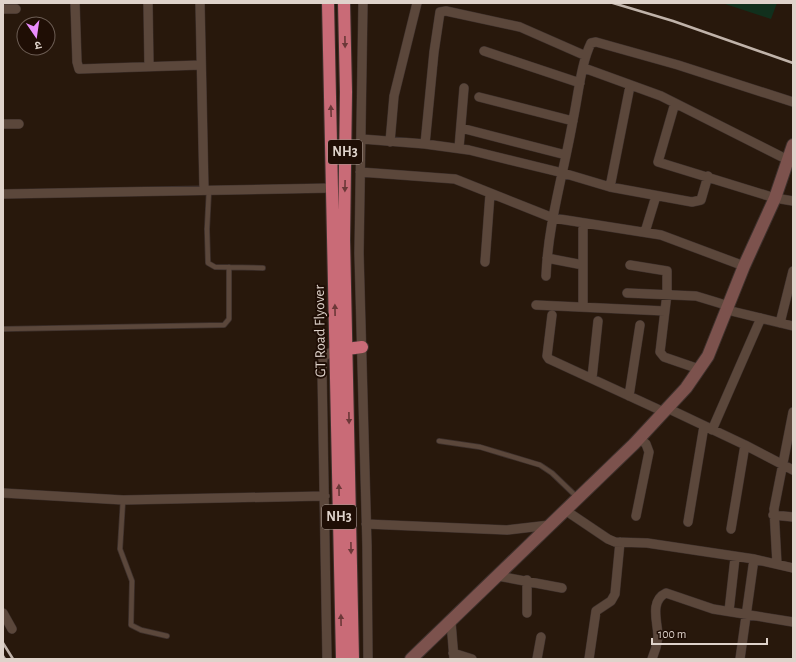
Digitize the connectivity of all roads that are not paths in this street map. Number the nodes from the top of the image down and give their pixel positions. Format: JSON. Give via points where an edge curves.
{"nodes":[{"id":1,"x":75,"y":3,"type":"edge"},
{"id":2,"x":148,"y":3,"type":"edge"},
{"id":3,"x":200,"y":3,"type":"edge"},
{"id":4,"x":328,"y":3,"type":"edge"},
{"id":5,"x":344,"y":3,"type":"edge"},
{"id":6,"x":363,"y":3,"type":"edge"},
{"id":7,"x":417,"y":3,"type":"edge"},
{"id":8,"x":3,"y":9,"type":"edge"},
{"id":9,"x":16,"y":9,"type":"dead end"},
{"id":10,"x":484,"y":51,"type":"dead end"},
{"id":11,"x":586,"y":56,"type":"junction"},
{"id":12,"x":201,"y":65,"type":"junction"},
{"id":13,"x":149,"y":66,"type":"junction"},
{"id":14,"x":584,"y":68,"type":"junction"},
{"id":15,"x":580,"y":83,"type":"junction"},
{"id":16,"x":630,"y":86,"type":"junction"},
{"id":17,"x":464,"y":88,"type":"dead end"},
{"id":18,"x":479,"y":97,"type":"dead end"},
{"id":19,"x":793,"y":102,"type":"edge"},
{"id":20,"x":675,"y":103,"type":"junction"},
{"id":21,"x":573,"y":121,"type":"junction"},
{"id":22,"x":3,"y":124,"type":"edge"},
{"id":23,"x":19,"y":124,"type":"dead end"},
{"id":24,"x":461,"y":128,"type":"junction"},
{"id":25,"x":362,"y":139,"type":"junction"},
{"id":26,"x":390,"y":142,"type":"junction"},
{"id":27,"x":425,"y":144,"type":"junction"},
{"id":28,"x":793,"y":145,"type":"edge"},
{"id":29,"x":459,"y":148,"type":"junction"},
{"id":30,"x":566,"y":155,"type":"junction"},
{"id":31,"x":788,"y":160,"type":"junction"},
{"id":32,"x":360,"y":172,"type":"junction"},
{"id":33,"x":563,"y":173,"type":"junction"},
{"id":34,"x":708,"y":176,"type":"junction"},
{"id":35,"x":610,"y":187,"type":"junction"},
{"id":36,"x":333,"y":188,"type":"junction"},
{"id":37,"x":206,"y":190,"type":"junction"},
{"id":38,"x":3,"y":194,"type":"edge"},
{"id":39,"x":490,"y":194,"type":"junction"},
{"id":40,"x":656,"y":196,"type":"junction"},
{"id":41,"x":775,"y":198,"type":"junction"},
{"id":42,"x":793,"y":201,"type":"edge"},
{"id":43,"x":553,"y":218,"type":"junction"},
{"id":44,"x":583,"y":224,"type":"junction"},
{"id":45,"x":645,"y":232,"type":"junction"},
{"id":46,"x":546,"y":258,"type":"junction"},
{"id":47,"x":485,"y":262,"type":"dead end"},
{"id":48,"x":583,"y":265,"type":"junction"},
{"id":49,"x":630,"y":265,"type":"dead end"},
{"id":50,"x":744,"y":266,"type":"junction"},
{"id":51,"x":229,"y":267,"type":"junction"},
{"id":52,"x":263,"y":268,"type":"dead end"},
{"id":53,"x":793,"y":271,"type":"edge"},
{"id":54,"x":546,"y":276,"type":"dead end"},
{"id":55,"x":627,"y":293,"type":"dead end"},
{"id":56,"x":667,"y":294,"type":"junction"},
{"id":57,"x":536,"y":305,"type":"dead end"},
{"id":58,"x":583,"y":307,"type":"junction"},
{"id":59,"x":728,"y":308,"type":"junction"},
{"id":60,"x":665,"y":311,"type":"junction"},
{"id":61,"x":552,"y":315,"type":"dead end"},
{"id":62,"x":761,"y":318,"type":"junction"},
{"id":63,"x":598,"y":322,"type":"dead end"},
{"id":64,"x":780,"y":323,"type":"junction"},
{"id":65,"x":640,"y":325,"type":"dead end"},
{"id":66,"x":793,"y":326,"type":"edge"},
{"id":67,"x":3,"y":329,"type":"edge"},
{"id":68,"x":362,"y":347,"type":"junction"},
{"id":69,"x":342,"y":349,"type":"junction"},
{"id":70,"x":699,"y":369,"type":"junction"},
{"id":71,"x":592,"y":378,"type":"junction"},
{"id":72,"x":629,"y":396,"type":"junction"},
{"id":73,"x":665,"y":410,"type":"junction"},
{"id":74,"x":793,"y":412,"type":"edge"},
{"id":75,"x":708,"y":428,"type":"junction"},
{"id":76,"x":639,"y":438,"type":"junction"},
{"id":77,"x":439,"y":441,"type":"dead end"},
{"id":78,"x":745,"y":445,"type":"junction"},
{"id":79,"x":783,"y":465,"type":"junction"},
{"id":80,"x":793,"y":470,"type":"edge"},
{"id":81,"x":3,"y":493,"type":"edge"},
{"id":82,"x":325,"y":496,"type":"junction"},
{"id":83,"x":578,"y":498,"type":"junction"},
{"id":84,"x":123,"y":500,"type":"junction"},
{"id":85,"x":565,"y":510,"type":"junction"},
{"id":86,"x":773,"y":515,"type":"junction"},
{"id":87,"x":636,"y":516,"type":"dead end"},
{"id":88,"x":793,"y":517,"type":"edge"},
{"id":89,"x":688,"y":522,"type":"dead end"},
{"id":90,"x":366,"y":524,"type":"junction"},
{"id":91,"x":550,"y":525,"type":"junction"},
{"id":92,"x":731,"y":529,"type":"dead end"},
{"id":93,"x":620,"y":542,"type":"junction"},
{"id":94,"x":735,"y":558,"type":"junction"},
{"id":95,"x":754,"y":559,"type":"junction"},
{"id":96,"x":777,"y":564,"type":"junction"},
{"id":97,"x":793,"y":568,"type":"edge"},
{"id":98,"x":498,"y":576,"type":"junction"},
{"id":99,"x":527,"y":580,"type":"junction"},
{"id":100,"x":562,"y":588,"type":"dead end"},
{"id":101,"x":729,"y":611,"type":"junction"},
{"id":102,"x":3,"y":613,"type":"edge"},
{"id":103,"x":527,"y":613,"type":"dead end"},
{"id":104,"x":746,"y":614,"type":"junction"},
{"id":105,"x":451,"y":622,"type":"junction"},
{"id":106,"x":793,"y":622,"type":"edge"},
{"id":107,"x":12,"y":628,"type":"dead end"},
{"id":108,"x":167,"y":636,"type":"dead end"},
{"id":109,"x":541,"y":637,"type":"dead end"},
{"id":110,"x":453,"y":656,"type":"edge"},
{"id":111,"x":327,"y":659,"type":"edge"},
{"id":112,"x":342,"y":659,"type":"edge"},
{"id":113,"x":353,"y":659,"type":"edge"},
{"id":114,"x":368,"y":659,"type":"edge"},
{"id":115,"x":410,"y":659,"type":"edge"},
{"id":116,"x":472,"y":659,"type":"edge"},
{"id":117,"x":536,"y":659,"type":"edge"},
{"id":118,"x":589,"y":659,"type":"edge"},
{"id":119,"x":652,"y":659,"type":"edge"},
{"id":120,"x":740,"y":659,"type":"edge"}],
"edges":[{"from":1,"to":13,"type":"street","via":[[77,65],[80,68]]},
{"from":2,"to":13,"type":"street"},
{"from":3,"to":12,"type":"street"},
{"from":36,"to":4,"type":"highway","name":"GT Road Flyover","number":"NH3","one_way":true},
{"from":5,"to":69,"type":"highway","name":"GT Road Flyover","number":"NH3","one_way":true,"via":[[346,92]]},
{"from":6,"to":25,"type":"street"},
{"from":7,"to":26,"type":"street","via":[[394,96]]},
{"from":8,"to":9,"type":"street"},
{"from":10,"to":15,"type":"street"},
{"from":11,"to":14,"type":"street"},
{"from":11,"to":19,"type":"street","via":[[591,42],[596,42]]},
{"from":11,"to":27,"type":"street","via":[[520,27],[446,11],[440,12]]},
{"from":12,"to":13,"type":"street"},
{"from":12,"to":37,"type":"street"},
{"from":14,"to":15,"type":"street"},
{"from":14,"to":16,"type":"street"},
{"from":15,"to":21,"type":"street"},
{"from":16,"to":20,"type":"street"},
{"from":16,"to":35,"type":"street"},
{"from":17,"to":24,"type":"street"},
{"from":18,"to":21,"type":"street"},
{"from":20,"to":31,"type":"street"},
{"from":20,"to":34,"type":"street","via":[[658,162]]},
{"from":21,"to":30,"type":"street"},
{"from":22,"to":23,"type":"street"},
{"from":24,"to":29,"type":"street"},
{"from":24,"to":30,"type":"street"},
{"from":25,"to":26,"type":"street"},
{"from":25,"to":32,"type":"street"},
{"from":26,"to":27,"type":"street"},
{"from":27,"to":29,"type":"street"},
{"from":28,"to":31,"type":"street"},
{"from":29,"to":33,"type":"street"},
{"from":30,"to":33,"type":"street"},
{"from":31,"to":41,"type":"street"},
{"from":32,"to":39,"type":"street","via":[[455,179]]},
{"from":32,"to":68,"type":"street"},
{"from":33,"to":35,"type":"street"},
{"from":33,"to":43,"type":"street"},
{"from":34,"to":40,"type":"street","via":[[699,202]]},
{"from":34,"to":41,"type":"street"},
{"from":35,"to":40,"type":"street"},
{"from":36,"to":37,"type":"street"},
{"from":69,"to":36,"type":"highway","name":"GT Road Flyover","number":"NH3","one_way":true},
{"from":37,"to":38,"type":"street"},
{"from":37,"to":51,"type":"lane","via":[[208,264]]},
{"from":39,"to":43,"type":"street"},
{"from":39,"to":47,"type":"street"},
{"from":40,"to":45,"type":"street"},
{"from":41,"to":42,"type":"street"},
{"from":41,"to":50,"type":"street"},
{"from":43,"to":44,"type":"street"},
{"from":43,"to":46,"type":"street"},
{"from":44,"to":45,"type":"street"},
{"from":44,"to":48,"type":"street"},
{"from":45,"to":50,"type":"street","via":[[672,238]]},
{"from":46,"to":48,"type":"street"},
{"from":46,"to":54,"type":"street"},
{"from":48,"to":58,"type":"street"},
{"from":49,"to":56,"type":"street","via":[[667,271]]},
{"from":50,"to":59,"type":"street"},
{"from":51,"to":52,"type":"lane"},
{"from":51,"to":67,"type":"lane","via":[[229,319],[224,325]]},
{"from":53,"to":64,"type":"street"},
{"from":55,"to":56,"type":"street"},
{"from":56,"to":59,"type":"street","via":[[707,298]]},
{"from":56,"to":60,"type":"street"},
{"from":57,"to":58,"type":"street"},
{"from":58,"to":60,"type":"street"},
{"from":59,"to":62,"type":"street"},
{"from":59,"to":70,"type":"street","via":[[708,356]]},
{"from":60,"to":70,"type":"street","via":[[661,355]]},
{"from":61,"to":71,"type":"street","via":[[548,358]]},
{"from":62,"to":64,"type":"street"},
{"from":62,"to":75,"type":"street"},
{"from":63,"to":71,"type":"street"},
{"from":64,"to":66,"type":"street"},
{"from":65,"to":72,"type":"street"},
{"from":68,"to":69,"type":"highway"},
{"from":68,"to":90,"type":"street"},
{"from":69,"to":82,"type":"street","via":[[323,358]]},
{"from":112,"to":69,"type":"highway","name":"GT Road Flyover","number":"NH3","one_way":true},
{"from":69,"to":113,"type":"highway","name":"GT Road Flyover","number":"NH3","one_way":true},
{"from":70,"to":73,"type":"street","via":[[686,388]]},
{"from":71,"to":72,"type":"street"},
{"from":72,"to":73,"type":"street"},
{"from":73,"to":75,"type":"street"},
{"from":73,"to":76,"type":"street"},
{"from":74,"to":79,"type":"street"},
{"from":75,"to":78,"type":"street"},
{"from":75,"to":89,"type":"street"},
{"from":76,"to":83,"type":"street"},
{"from":76,"to":87,"type":"street","via":[[646,444],[649,452]]},
{"from":77,"to":83,"type":"lane","via":[[492,450],[545,467]]},
{"from":78,"to":79,"type":"street"},
{"from":78,"to":92,"type":"street"},
{"from":79,"to":80,"type":"street"},
{"from":79,"to":86,"type":"street"},
{"from":81,"to":84,"type":"street"},
{"from":82,"to":84,"type":"street"},
{"from":82,"to":111,"type":"street"},
{"from":83,"to":85,"type":"street"},
{"from":84,"to":108,"type":"lane","via":[[120,548],[132,581],[131,625]]},
{"from":85,"to":91,"type":"street"},
{"from":85,"to":93,"type":"street","via":[[608,539]]},
{"from":86,"to":88,"type":"street"},
{"from":86,"to":96,"type":"street"},
{"from":90,"to":91,"type":"street","via":[[507,530]]},
{"from":90,"to":114,"type":"street"},
{"from":91,"to":98,"type":"street"},
{"from":93,"to":94,"type":"street","via":[[647,543]]},
{"from":93,"to":118,"type":"street","via":[[616,594],[611,601],[596,611]]},
{"from":94,"to":95,"type":"street"},
{"from":94,"to":101,"type":"street"},
{"from":95,"to":96,"type":"street"},
{"from":95,"to":104,"type":"street"},
{"from":96,"to":97,"type":"street"},
{"from":98,"to":99,"type":"street"},
{"from":98,"to":105,"type":"street"},
{"from":99,"to":100,"type":"street"},
{"from":99,"to":103,"type":"street"},
{"from":101,"to":104,"type":"street"},
{"from":101,"to":119,"type":"street","via":[[713,609],[669,593],[663,594],[655,610],[658,635]]},
{"from":102,"to":107,"type":"street"},
{"from":104,"to":106,"type":"street"},
{"from":104,"to":120,"type":"street"},
{"from":105,"to":110,"type":"street"},
{"from":105,"to":115,"type":"street"},
{"from":109,"to":117,"type":"street"},
{"from":110,"to":116,"type":"street"}]}
